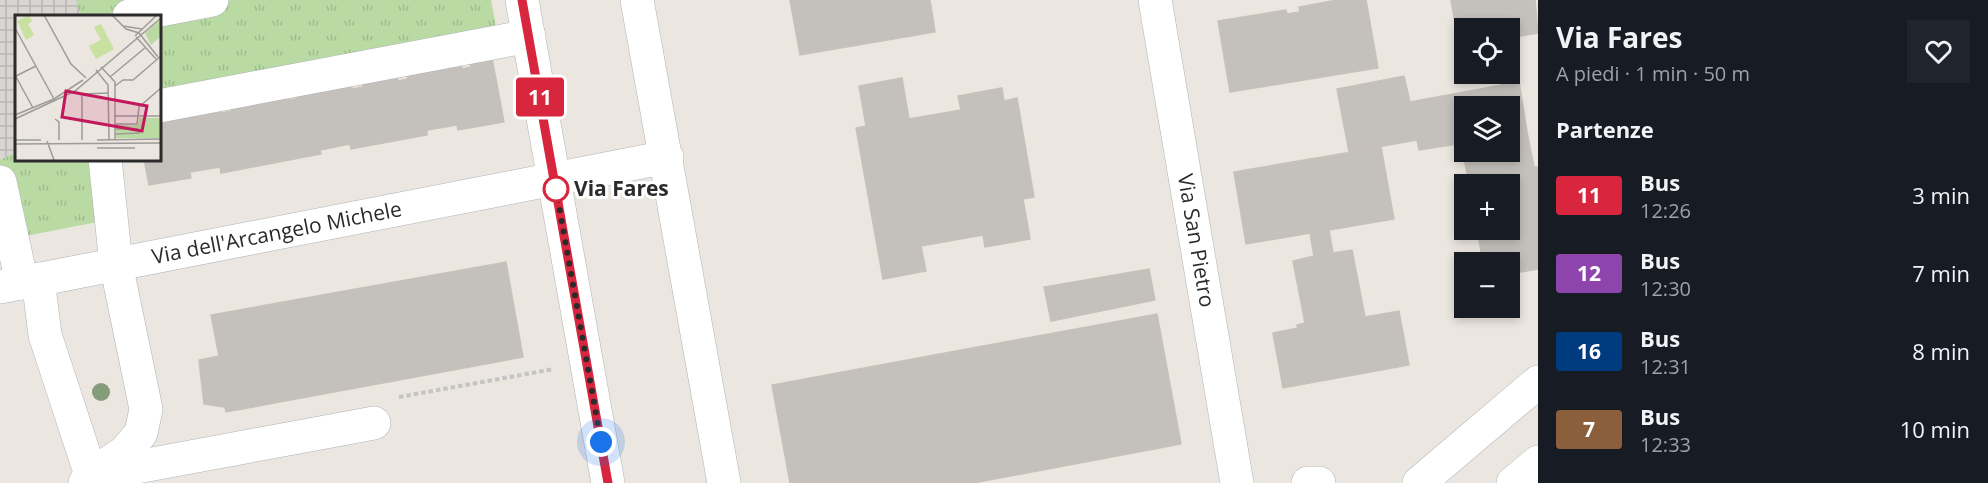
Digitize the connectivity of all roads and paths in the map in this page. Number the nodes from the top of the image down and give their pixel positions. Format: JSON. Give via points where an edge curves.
{"nodes":[{"id":1,"x":212,"y":0,"type":"edge"},
{"id":2,"x":522,"y":0,"type":"edge"},
{"id":3,"x":636,"y":0,"type":"edge"},
{"id":4,"x":1155,"y":0,"type":"edge"},
{"id":5,"x":134,"y":15,"type":"edge"},
{"id":6,"x":528,"y":36,"type":"junction"},
{"id":7,"x":160,"y":106,"type":"edge"},
{"id":8,"x":667,"y":157,"type":"junction"},
{"id":9,"x":105,"y":160,"type":"edge"},
{"id":10,"x":554,"y":179,"type":"junction"},
{"id":11,"x":0,"y":182,"type":"edge"},
{"id":12,"x":116,"y":264,"type":"junction"},
{"id":13,"x":20,"y":283,"type":"edge"},
{"id":14,"x":1538,"y":382,"type":"edge"},
{"id":15,"x":374,"y":423,"type":"dead end"},
{"id":16,"x":1538,"y":462,"type":"edge"},
{"id":17,"x":88,"y":479,"type":"edge"},
{"id":18,"x":608,"y":483,"type":"edge"},
{"id":19,"x":724,"y":483,"type":"edge"},
{"id":20,"x":1238,"y":483,"type":"edge"},
{"id":21,"x":1308,"y":483,"type":"edge"},
{"id":22,"x":1319,"y":483,"type":"edge"},
{"id":23,"x":1419,"y":483,"type":"edge"},
{"id":24,"x":1513,"y":483,"type":"edge"}],
"edges":[{"from":1,"to":5,"type":"street"},
{"from":2,"to":6,"type":"street"},
{"from":3,"to":8,"type":"street"},
{"from":4,"to":20,"type":"street","name":"Via San Pietro"},
{"from":6,"to":7,"type":"street"},
{"from":6,"to":10,"type":"street"},
{"from":8,"to":10,"type":"street","name":"Via dell'Arcangelo Michele"},
{"from":8,"to":19,"type":"street"},
{"from":9,"to":12,"type":"street"},
{"from":10,"to":12,"type":"street","name":"Via dell'Arcangelo Michele"},
{"from":10,"to":18,"type":"street"},
{"from":11,"to":13,"type":"street"},
{"from":12,"to":13,"type":"street","name":"Via dell'Arcangelo Michele"},
{"from":12,"to":17,"type":"street","via":[[146,409],[141,433],[125,452]]},
{"from":13,"to":17,"type":"street","via":[[45,335]]},
{"from":14,"to":23,"type":"street"},
{"from":15,"to":17,"type":"street"},
{"from":16,"to":24,"type":"street"},
{"from":21,"to":22,"type":"street"}]}
